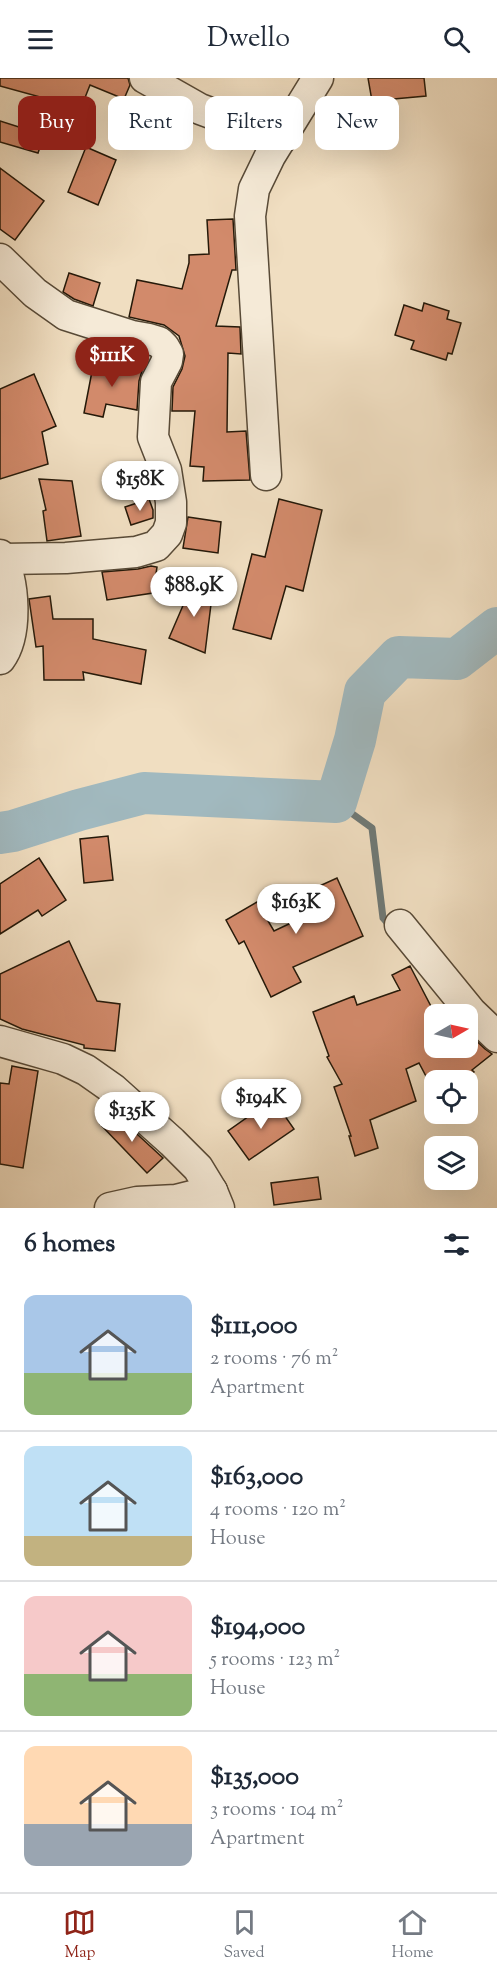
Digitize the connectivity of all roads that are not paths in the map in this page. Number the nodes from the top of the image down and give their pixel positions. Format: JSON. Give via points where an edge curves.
{"nodes":[{"id":1,"x":145,"y":78,"type":"edge"},
{"id":2,"x":318,"y":78,"type":"edge"},
{"id":3,"x":303,"y":103,"type":"edge"},
{"id":4,"x":205,"y":111,"type":"edge"},
{"id":5,"x":274,"y":150,"type":"edge"},
{"id":6,"x":0,"y":259,"type":"edge"},
{"id":7,"x":266,"y":475,"type":"dead end"},
{"id":8,"x":1,"y":557,"type":"edge"},
{"id":9,"x":0,"y":659,"type":"edge"},
{"id":10,"x":400,"y":925,"type":"dead end"},
{"id":11,"x":497,"y":1036,"type":"edge"},
{"id":12,"x":0,"y":1041,"type":"edge"},
{"id":13,"x":216,"y":1199,"type":"edge"},
{"id":14,"x":110,"y":1208,"type":"edge"}],
"edges":[{"from":1,"to":4,"type":"street"},
{"from":2,"to":3,"type":"street"},
{"from":5,"to":7,"type":"street","via":[[254,189],[250,216]]},
{"from":6,"to":8,"type":"street","via":[[35,293],[66,315],[159,342],[164,347],[168,354],[156,382],[153,437],[166,470],[171,502],[171,524],[156,546],[136,552],[66,558]]},
{"from":8,"to":9,"type":"street","via":[[12,595],[13,625],[7,650]]},
{"from":10,"to":11,"type":"street","via":[[471,1012]]},
{"from":12,"to":13,"type":"street","via":[[63,1059],[113,1089],[198,1168]]},
{"from":13,"to":14,"type":"street","via":[[137,1202]]}]}
